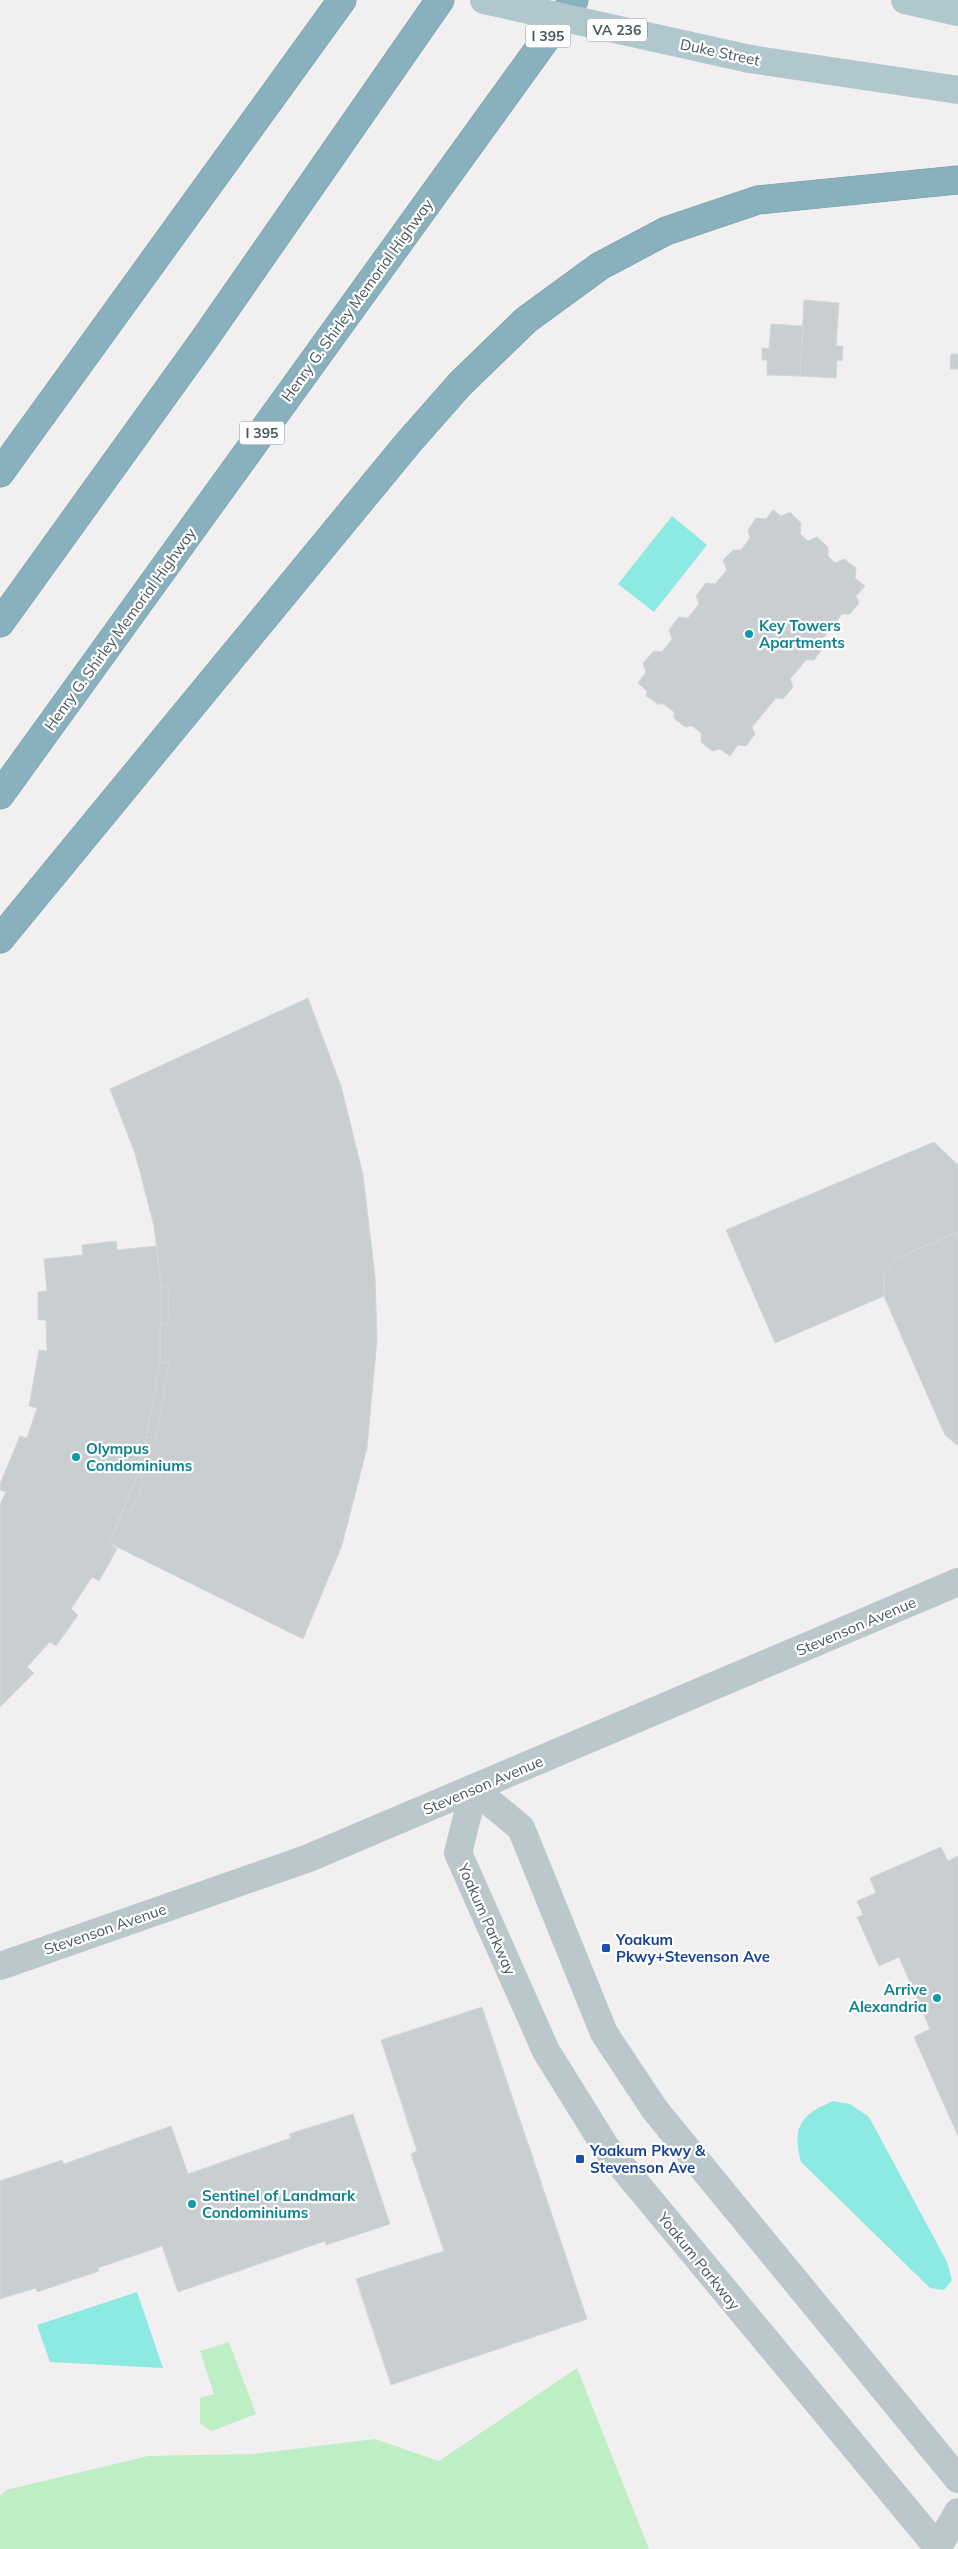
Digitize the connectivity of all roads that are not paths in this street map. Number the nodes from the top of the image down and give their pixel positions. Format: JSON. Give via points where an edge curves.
{"nodes":[{"id":1,"x":328,"y":0,"type":"edge"},
{"id":2,"x":342,"y":0,"type":"edge"},
{"id":3,"x":440,"y":0,"type":"edge"},
{"id":4,"x":484,"y":0,"type":"edge"},
{"id":5,"x":574,"y":0,"type":"edge"},
{"id":6,"x":905,"y":0,"type":"edge"},
{"id":7,"x":958,"y":12,"type":"edge"},
{"id":8,"x":958,"y":90,"type":"edge"},
{"id":9,"x":958,"y":180,"type":"edge"},
{"id":10,"x":199,"y":200,"type":"junction"},
{"id":11,"x":0,"y":473,"type":"edge"},
{"id":12,"x":0,"y":623,"type":"edge"},
{"id":13,"x":0,"y":795,"type":"edge"},
{"id":14,"x":0,"y":938,"type":"edge"},
{"id":15,"x":958,"y":1582,"type":"edge"},
{"id":16,"x":474,"y":1789,"type":"junction"},
{"id":17,"x":0,"y":1966,"type":"edge"},
{"id":18,"x":958,"y":2479,"type":"edge"},
{"id":19,"x":958,"y":2512,"type":"edge"},
{"id":20,"x":939,"y":2548,"type":"edge"}],
"edges":[{"from":1,"to":10,"type":"highway"},
{"from":2,"to":10,"type":"highway"},
{"from":3,"to":12,"type":"highway","via":[[209,332]]},
{"from":4,"to":8,"type":"main road","name":"Duke Street","number":"VA 236","bridge":true,"via":[[750,59]]},
{"from":5,"to":13,"type":"highway","name":"Henry G. Shirley Memorial Highway","number":"I 395"},
{"from":6,"to":7,"type":"main road"},
{"from":9,"to":14,"type":"highway","via":[[758,200],[649,240],[600,266],[526,320],[460,384],[408,443]]},
{"from":10,"to":11,"type":"highway"},
{"from":15,"to":16,"type":"street","name":"Stevenson Avenue"},
{"from":16,"to":17,"type":"street","name":"Stevenson Avenue","via":[[278,1870]]},
{"from":16,"to":18,"type":"street","via":[[521,1828],[604,2033],[655,2110]]},
{"from":16,"to":20,"type":"street","name":"Yoakum Parkway","via":[[458,1853],[546,2052],[605,2146]]},
{"from":19,"to":20,"type":"street"}]}
